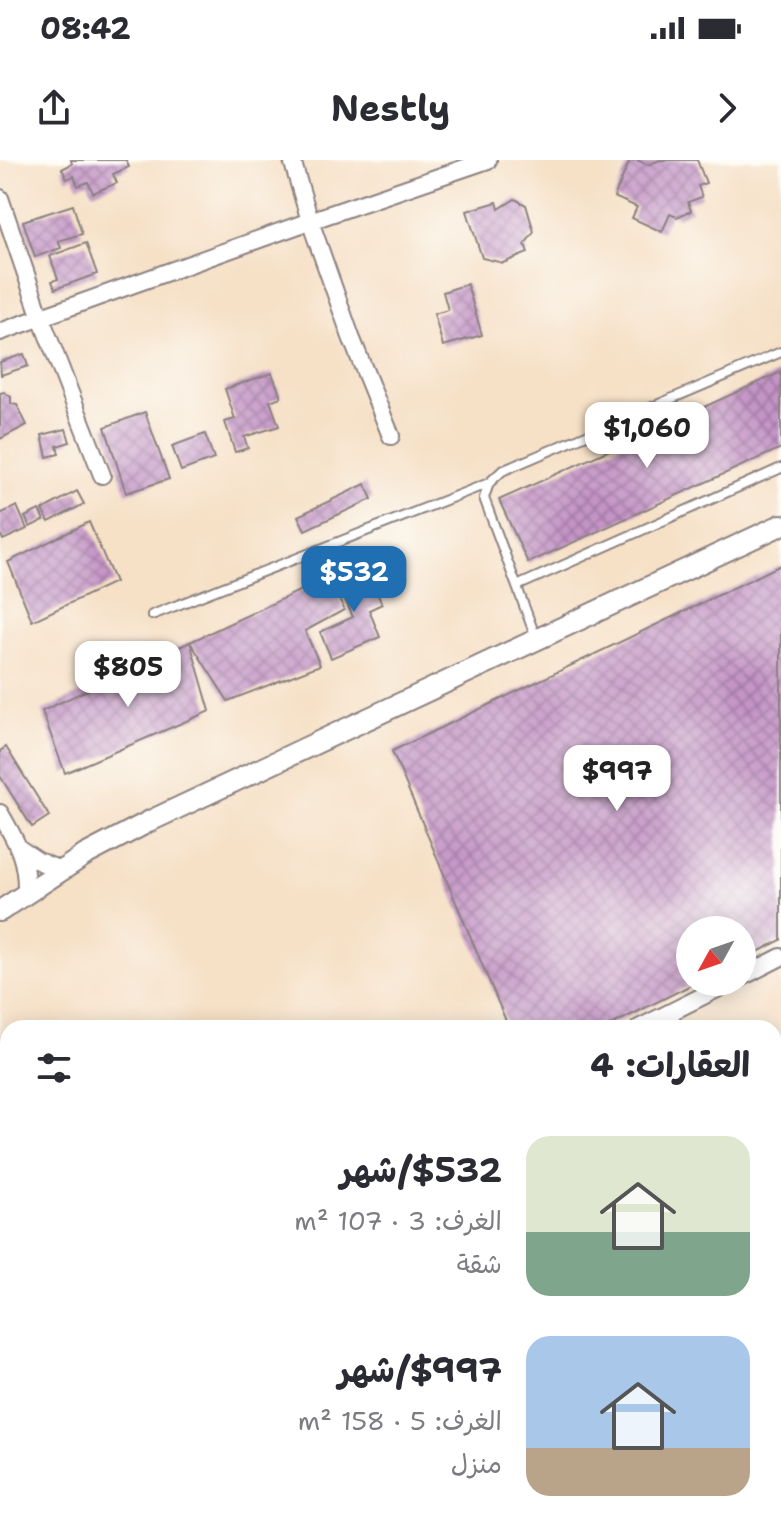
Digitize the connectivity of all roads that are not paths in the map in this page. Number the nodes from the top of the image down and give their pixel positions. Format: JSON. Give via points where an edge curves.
{"nodes":[{"id":1,"x":292,"y":160,"type":"edge"},
{"id":2,"x":488,"y":160,"type":"edge"},
{"id":3,"x":0,"y":198,"type":"edge"},
{"id":4,"x":310,"y":221,"type":"junction"},
{"id":5,"x":41,"y":318,"type":"junction"},
{"id":6,"x":0,"y":332,"type":"edge"},
{"id":7,"x":781,"y":352,"type":"edge"},
{"id":8,"x":391,"y":436,"type":"dead end"},
{"id":9,"x":781,"y":468,"type":"edge"},
{"id":10,"x":102,"y":475,"type":"dead end"},
{"id":11,"x":489,"y":483,"type":"junction"},
{"id":12,"x":781,"y":525,"type":"edge"},
{"id":13,"x":517,"y":586,"type":"junction"},
{"id":14,"x":152,"y":615,"type":"dead end"},
{"id":15,"x":536,"y":639,"type":"junction"},
{"id":16,"x":0,"y":813,"type":"edge"},
{"id":17,"x":20,"y":849,"type":"junction"},
{"id":18,"x":60,"y":870,"type":"junction"},
{"id":19,"x":26,"y":892,"type":"junction"},
{"id":20,"x":0,"y":911,"type":"edge"},
{"id":21,"x":781,"y":957,"type":"edge"},
{"id":22,"x":756,"y":970,"type":"edge"},
{"id":23,"x":709,"y":996,"type":"edge"},
{"id":24,"x":673,"y":1020,"type":"edge"}],
"edges":[{"from":1,"to":4,"type":"street"},
{"from":2,"to":4,"type":"street"},
{"from":3,"to":5,"type":"street"},
{"from":4,"to":5,"type":"street"},
{"from":4,"to":8,"type":"street"},
{"from":5,"to":6,"type":"street"},
{"from":5,"to":10,"type":"street"},
{"from":7,"to":11,"type":"lane","via":[[502,471]]},
{"from":9,"to":13,"type":"lane"},
{"from":11,"to":13,"type":"lane","via":[[484,498]]},
{"from":11,"to":14,"type":"lane"},
{"from":12,"to":15,"type":"street"},
{"from":13,"to":15,"type":"lane"},
{"from":15,"to":18,"type":"street","via":[[152,820]]},
{"from":16,"to":17,"type":"street"},
{"from":17,"to":18,"type":"street"},
{"from":17,"to":19,"type":"street"},
{"from":18,"to":19,"type":"street"},
{"from":19,"to":20,"type":"street"},
{"from":21,"to":22,"type":"street"},
{"from":23,"to":24,"type":"street"}]}
